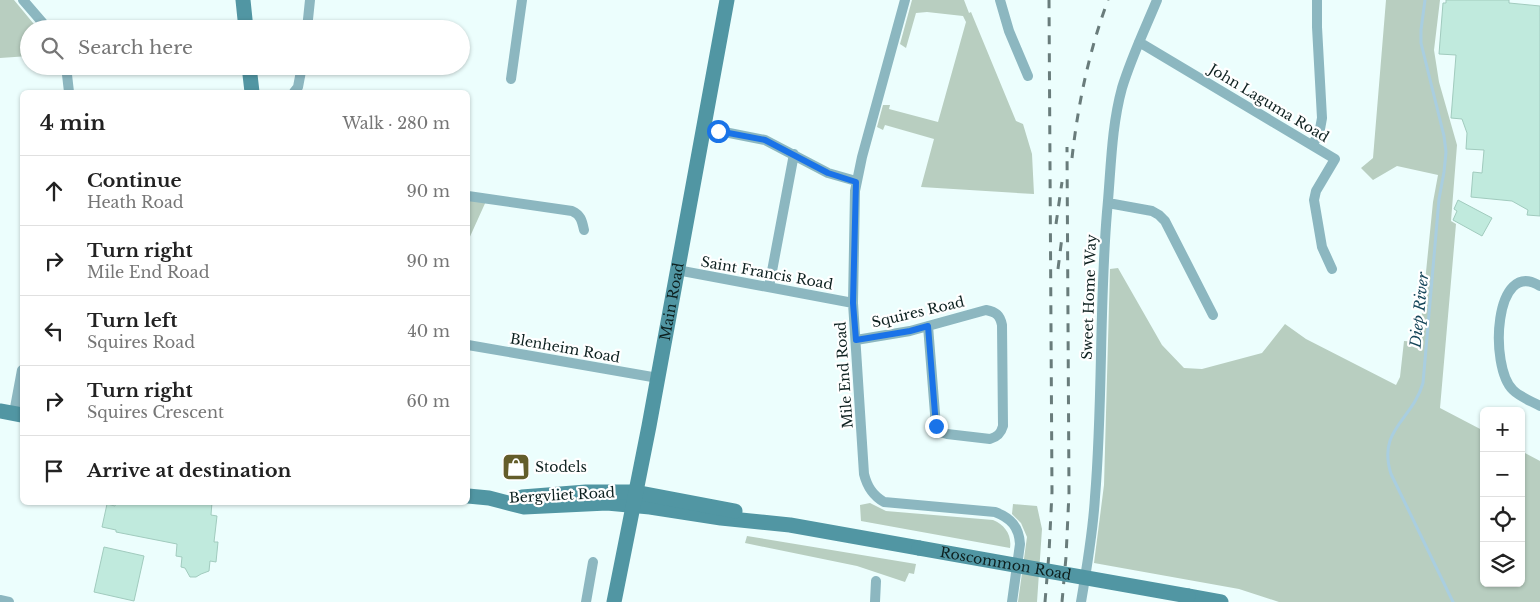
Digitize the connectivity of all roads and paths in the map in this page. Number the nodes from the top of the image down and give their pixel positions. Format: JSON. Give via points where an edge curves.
{"nodes":[{"id":1,"x":23,"y":0,"type":"edge"},
{"id":2,"x":243,"y":0,"type":"edge"},
{"id":3,"x":310,"y":0,"type":"edge"},
{"id":4,"x":522,"y":0,"type":"edge"},
{"id":5,"x":727,"y":0,"type":"edge"},
{"id":6,"x":905,"y":0,"type":"edge"},
{"id":7,"x":1000,"y":0,"type":"edge"},
{"id":8,"x":1157,"y":0,"type":"edge"},
{"id":9,"x":1317,"y":0,"type":"edge"},
{"id":10,"x":40,"y":20,"type":"edge"},
{"id":11,"x":245,"y":20,"type":"edge"},
{"id":12,"x":308,"y":20,"type":"edge"},
{"id":13,"x":1139,"y":42,"type":"junction"},
{"id":14,"x":67,"y":75,"type":"edge"},
{"id":15,"x":251,"y":75,"type":"edge"},
{"id":16,"x":300,"y":75,"type":"edge"},
{"id":17,"x":1028,"y":76,"type":"dead end"},
{"id":18,"x":511,"y":78,"type":"dead end"},
{"id":19,"x":69,"y":90,"type":"edge"},
{"id":20,"x":252,"y":90,"type":"edge"},
{"id":21,"x":296,"y":90,"type":"edge"},
{"id":22,"x":704,"y":128,"type":"junction"},
{"id":23,"x":1313,"y":145,"type":"junction"},
{"id":24,"x":794,"y":154,"type":"junction"},
{"id":25,"x":856,"y":182,"type":"junction"},
{"id":26,"x":470,"y":196,"type":"edge"},
{"id":27,"x":1108,"y":203,"type":"junction"},
{"id":28,"x":584,"y":230,"type":"dead end"},
{"id":29,"x":1332,"y":269,"type":"dead end"},
{"id":30,"x":677,"y":270,"type":"junction"},
{"id":31,"x":1540,"y":286,"type":"edge"},
{"id":32,"x":769,"y":287,"type":"junction"},
{"id":33,"x":853,"y":303,"type":"junction"},
{"id":34,"x":1213,"y":315,"type":"dead end"},
{"id":35,"x":928,"y":326,"type":"junction"},
{"id":36,"x":856,"y":340,"type":"junction"},
{"id":37,"x":470,"y":345,"type":"edge"},
{"id":38,"x":658,"y":378,"type":"junction"},
{"id":39,"x":20,"y":379,"type":"edge"},
{"id":40,"x":1540,"y":406,"type":"edge"},
{"id":41,"x":12,"y":413,"type":"edge"},
{"id":42,"x":470,"y":496,"type":"edge"},
{"id":43,"x":634,"y":499,"type":"junction"},
{"id":44,"x":593,"y":562,"type":"dead end"},
{"id":45,"x":876,"y":582,"type":"dead end"},
{"id":46,"x":0,"y":600,"type":"edge"},
{"id":47,"x":8,"y":602,"type":"edge"},
{"id":48,"x":586,"y":602,"type":"edge"},
{"id":49,"x":614,"y":602,"type":"edge"},
{"id":50,"x":875,"y":602,"type":"edge"},
{"id":51,"x":1012,"y":602,"type":"edge"},
{"id":52,"x":1081,"y":602,"type":"edge"},
{"id":53,"x":1221,"y":602,"type":"edge"}],
"edges":[{"from":1,"to":10,"type":"street"},
{"from":2,"to":11,"type":"street"},
{"from":3,"to":12,"type":"street"},
{"from":4,"to":18,"type":"street"},
{"from":5,"to":22,"type":"street","name":"Main Road"},
{"from":6,"to":25,"type":"street","name":"Mile End Road"},
{"from":7,"to":17,"type":"street"},
{"from":8,"to":13,"type":"street","name":"Sweet Home Way"},
{"from":9,"to":23,"type":"street","via":[[1322,118]]},
{"from":13,"to":23,"type":"street","name":"John Laguma Road"},
{"from":13,"to":27,"type":"street","name":"Sweet Home Way","via":[[1122,89],[1114,129]]},
{"from":14,"to":19,"type":"street"},
{"from":15,"to":20,"type":"street"},
{"from":16,"to":21,"type":"street"},
{"from":22,"to":24,"type":"street","via":[[765,140]]},
{"from":22,"to":30,"type":"street","name":"Main Road"},
{"from":23,"to":29,"type":"street","name":"John Laguma Road","via":[[1335,159],[1314,200],[1322,247]]},
{"from":24,"to":25,"type":"street","via":[[828,173]]},
{"from":24,"to":32,"type":"street"},
{"from":25,"to":33,"type":"street","name":"Mile End Road"},
{"from":26,"to":28,"type":"street","via":[[572,211],[578,214]]},
{"from":27,"to":34,"type":"street","via":[[1160,215]]},
{"from":27,"to":52,"type":"street","name":"Sweet Home Way","via":[[1095,498]]},
{"from":30,"to":32,"type":"street","name":"Saint Francis Road"},
{"from":30,"to":38,"type":"street","name":"Main Road"},
{"from":31,"to":40,"type":"street","via":[[1527,280],[1511,288],[1504,301],[1498,339],[1499,359],[1512,390]]},
{"from":32,"to":33,"type":"street","name":"Saint Francis Road"},
{"from":33,"to":36,"type":"street","name":"Mile End Road"},
{"from":35,"to":35,"type":"street","name":"Squires Road","via":[[986,310],[1000,318],[1003,426],[995,438],[947,434],[936,426]]},
{"from":35,"to":36,"type":"street","name":"Squires Road"},
{"from":36,"to":51,"type":"street","name":"Mile End Road","via":[[864,474],[868,486],[884,502],[995,512],[1011,520],[1020,544]]},
{"from":37,"to":38,"type":"street","name":"Blenheim Road"},
{"from":38,"to":43,"type":"street","name":"Main Road"},
{"from":39,"to":41,"type":"street"},
{"from":42,"to":43,"type":"street","name":"Bergvliet Road","via":[[586,492]]},
{"from":43,"to":49,"type":"street","name":"Main Road"},
{"from":43,"to":53,"type":"street","name":"Roscommon Road","bridge":true,"via":[[723,508],[790,525]]},
{"from":44,"to":48,"type":"street"},
{"from":45,"to":50,"type":"street"},
{"from":46,"to":47,"type":"street"}]}
